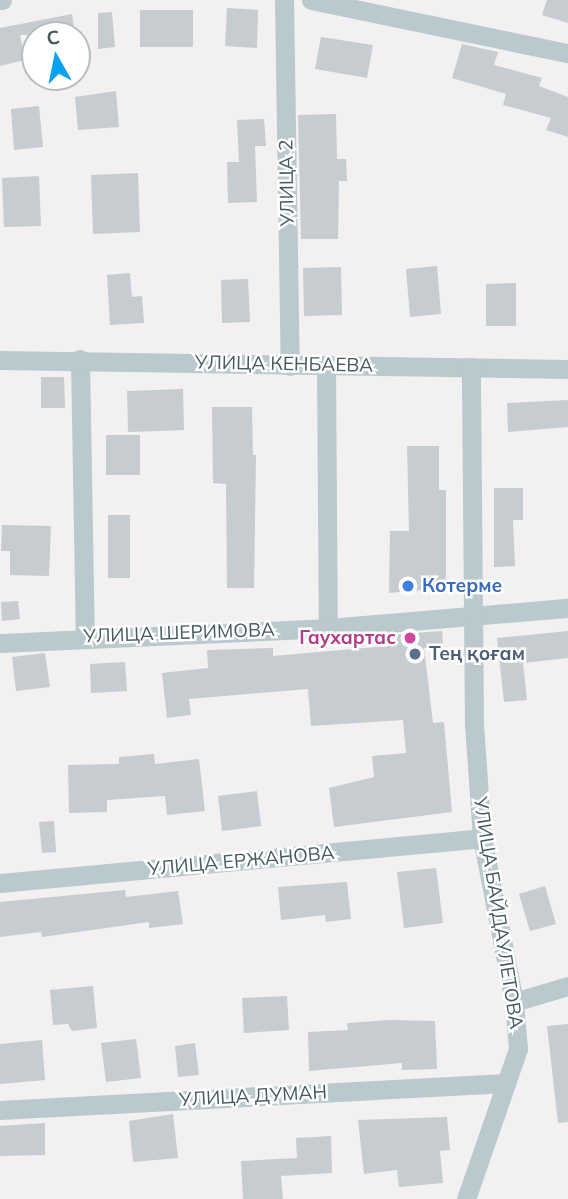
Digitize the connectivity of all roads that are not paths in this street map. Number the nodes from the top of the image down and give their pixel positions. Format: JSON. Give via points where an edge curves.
{"nodes":[{"id":1,"x":284,"y":0,"type":"edge"},
{"id":2,"x":311,"y":0,"type":"edge"},
{"id":3,"x":568,"y":53,"type":"edge"},
{"id":4,"x":79,"y":359,"type":"junction"},
{"id":5,"x":0,"y":360,"type":"edge"},
{"id":6,"x":326,"y":365,"type":"junction"},
{"id":7,"x":290,"y":366,"type":"junction"},
{"id":8,"x":471,"y":367,"type":"junction"},
{"id":9,"x":568,"y":369,"type":"edge"},
{"id":10,"x":568,"y":608,"type":"edge"},
{"id":11,"x":476,"y":612,"type":"junction"},
{"id":12,"x":328,"y":628,"type":"junction"},
{"id":13,"x":85,"y":637,"type":"junction"},
{"id":14,"x":0,"y":643,"type":"edge"},
{"id":15,"x":482,"y":838,"type":"junction"},
{"id":16,"x":0,"y":883,"type":"edge"},
{"id":17,"x":568,"y":986,"type":"edge"},
{"id":18,"x":514,"y":1002,"type":"junction"},
{"id":19,"x":506,"y":1083,"type":"junction"},
{"id":20,"x":0,"y":1110,"type":"edge"},
{"id":21,"x":466,"y":1199,"type":"edge"}],
"edges":[{"from":1,"to":7,"type":"street","name":"УЛИЦА 2"},
{"from":2,"to":3,"type":"street"},
{"from":4,"to":5,"type":"street","name":"УЛИЦА КЕНБАЕВА"},
{"from":4,"to":7,"type":"street","name":"УЛИЦА КЕНБАЕВА"},
{"from":4,"to":13,"type":"street"},
{"from":6,"to":7,"type":"street","name":"УЛИЦА КЕНБАЕВА"},
{"from":6,"to":8,"type":"street","name":"УЛИЦА КЕНБАЕВА"},
{"from":6,"to":12,"type":"street"},
{"from":8,"to":9,"type":"street","name":"УЛИЦА КЕНБАЕВА"},
{"from":8,"to":11,"type":"street","name":"УЛИЦА БАЙДАУЛЕТОВА"},
{"from":10,"to":11,"type":"street","name":"УЛИЦА ШЕРИМОВА"},
{"from":11,"to":12,"type":"street","name":"УЛИЦА ШЕРИМОВА"},
{"from":11,"to":15,"type":"street","name":"УЛИЦА БАЙДАУЛЕТОВА","via":[[474,726]]},
{"from":12,"to":13,"type":"street","name":"УЛИЦА ШЕРИМОВА"},
{"from":13,"to":14,"type":"street","name":"УЛИЦА ШЕРИМОВА"},
{"from":15,"to":16,"type":"street","name":"УЛИЦА ЕРЖАНОВА"},
{"from":15,"to":18,"type":"street","name":"УЛИЦА БАЙДАУЛЕТОВА"},
{"from":17,"to":18,"type":"street"},
{"from":18,"to":19,"type":"street","name":"УЛИЦА БАЙДАУЛЕТОВА","via":[[518,1049]]},
{"from":19,"to":20,"type":"street","name":"УЛИЦА ДУМАН"},
{"from":19,"to":21,"type":"street","name":"УЛИЦА БАЙДАУЛЕТОВА"}]}
